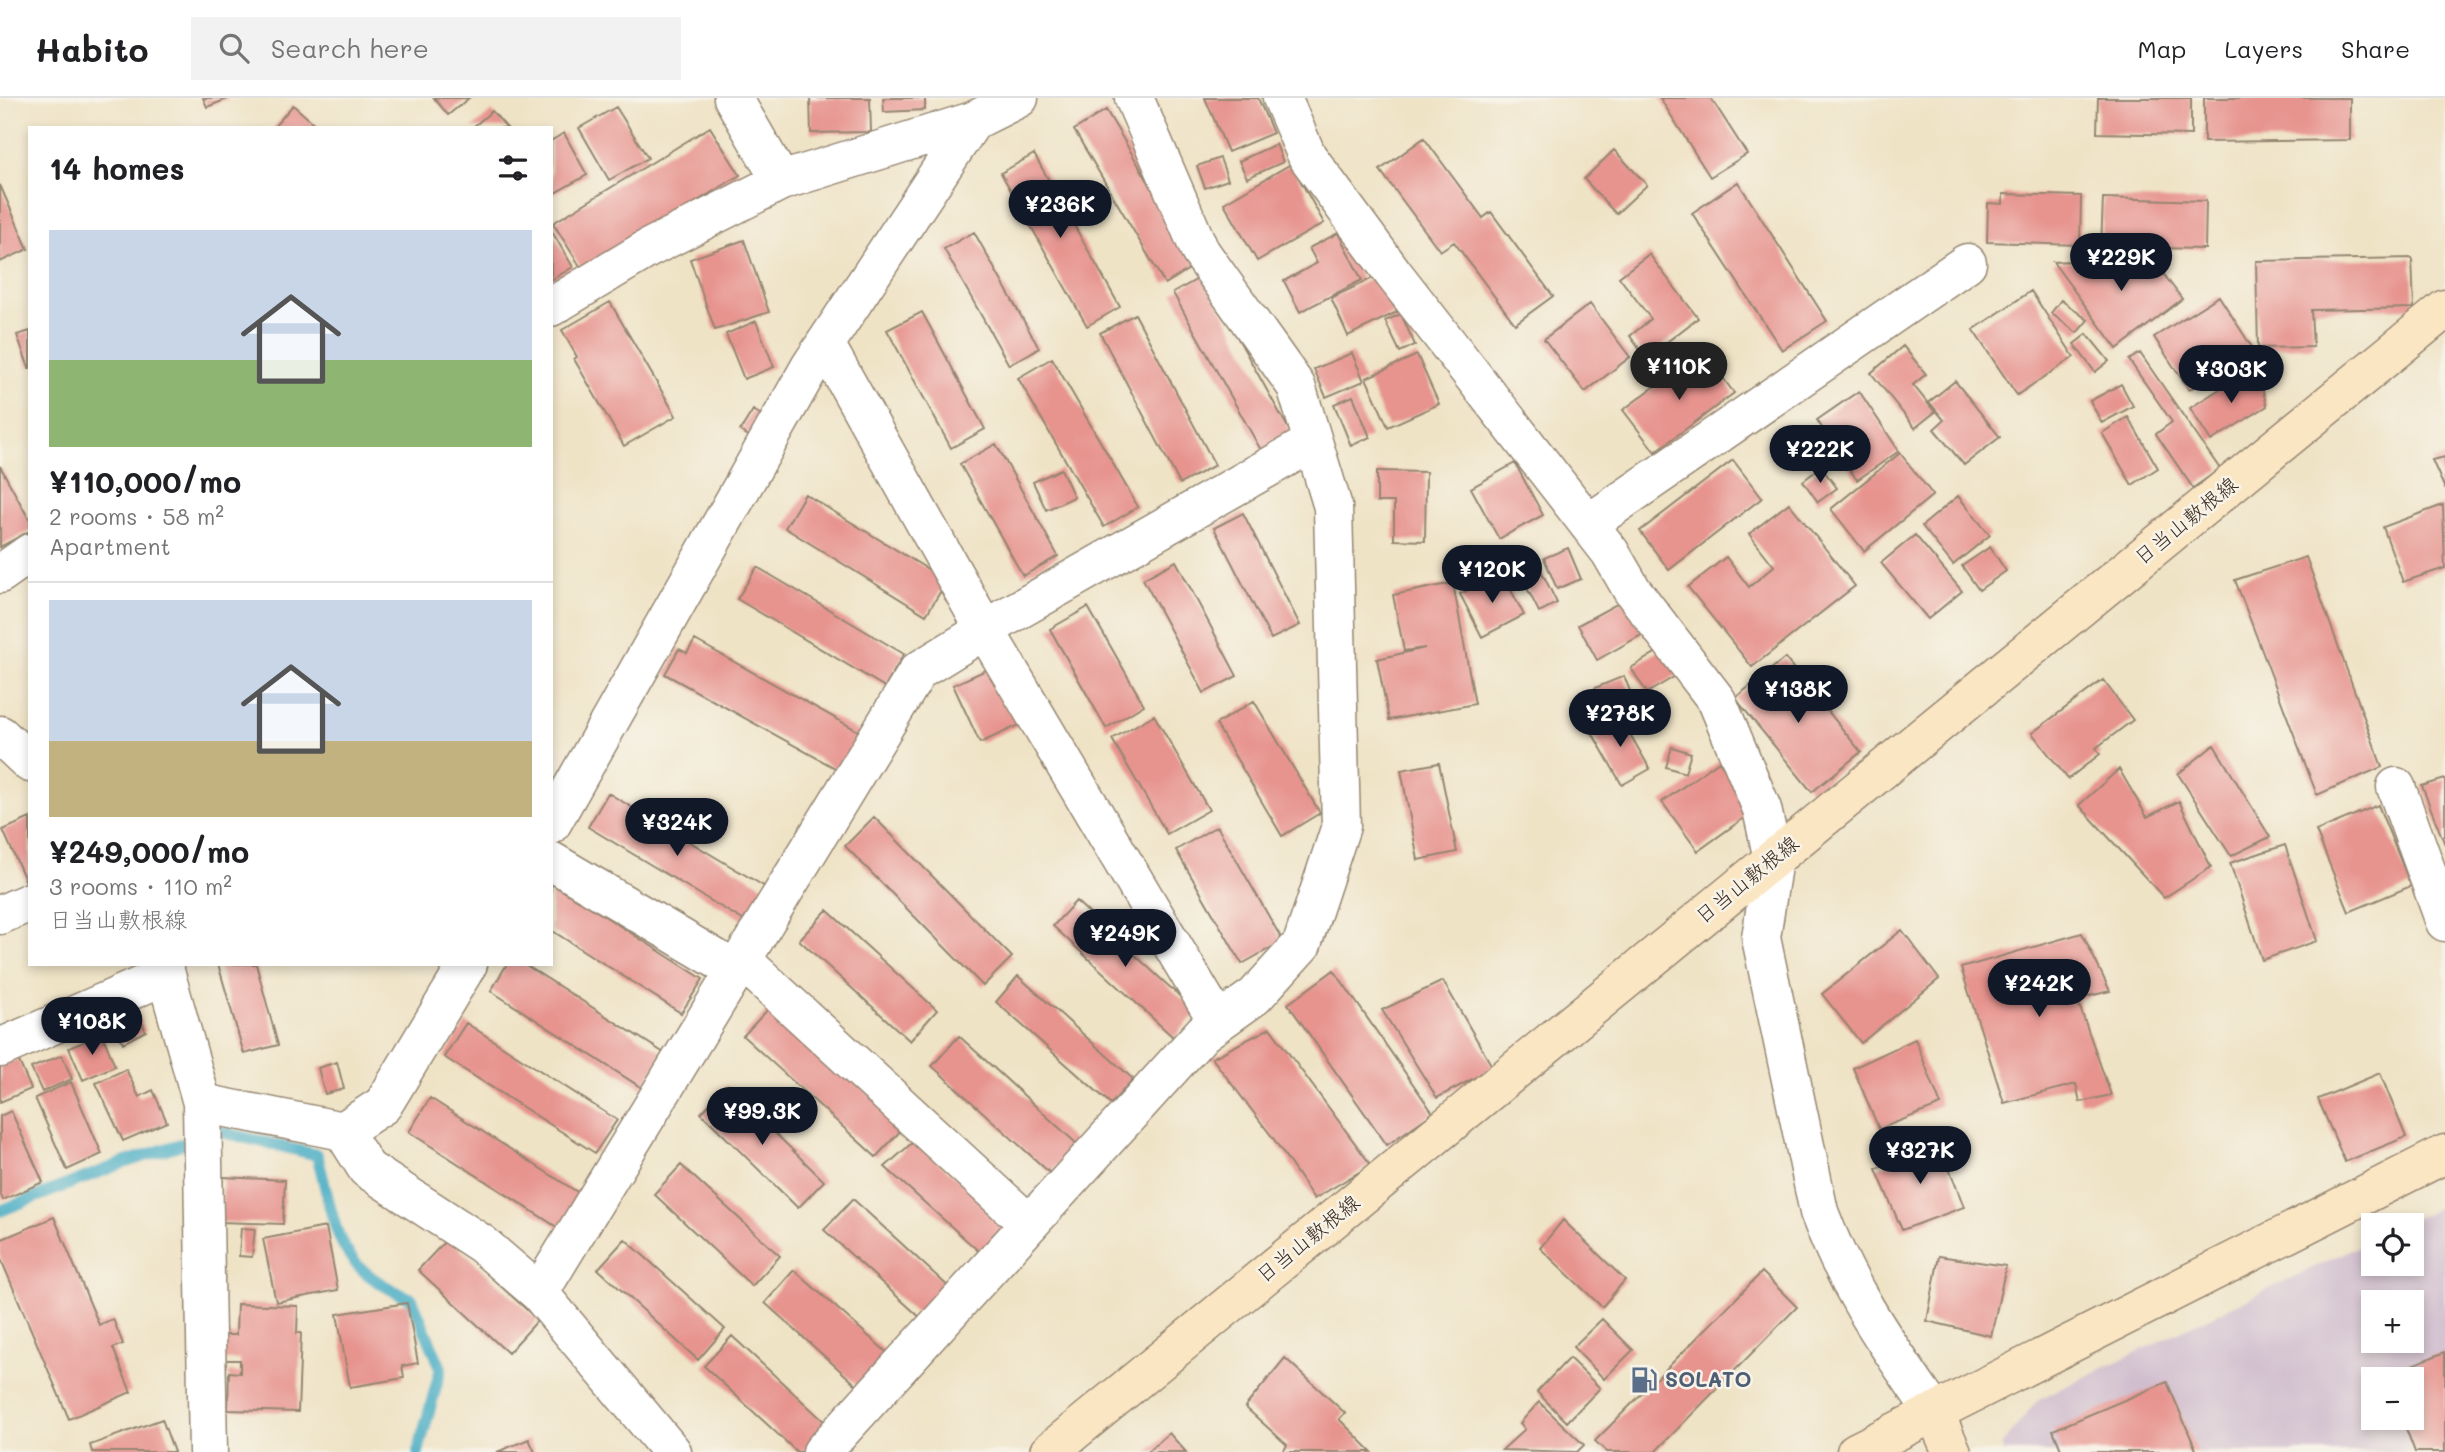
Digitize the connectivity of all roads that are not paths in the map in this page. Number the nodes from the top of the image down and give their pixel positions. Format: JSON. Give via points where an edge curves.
{"nodes":[{"id":1,"x":733,"y":98,"type":"edge"},
{"id":2,"x":1019,"y":98,"type":"edge"},
{"id":3,"x":1134,"y":98,"type":"edge"},
{"id":4,"x":1282,"y":98,"type":"edge"},
{"id":5,"x":965,"y":109,"type":"edge"},
{"id":6,"x":781,"y":180,"type":"junction"},
{"id":7,"x":1967,"y":262,"type":"dead end"},
{"id":8,"x":553,"y":306,"type":"edge"},
{"id":9,"x":2445,"y":309,"type":"edge"},
{"id":10,"x":825,"y":344,"type":"junction"},
{"id":11,"x":1313,"y":442,"type":"junction"},
{"id":12,"x":1588,"y":524,"type":"junction"},
{"id":13,"x":28,"y":554,"type":"edge"},
{"id":14,"x":0,"y":574,"type":"edge"},
{"id":15,"x":985,"y":630,"type":"junction"},
{"id":16,"x":0,"y":736,"type":"edge"},
{"id":17,"x":28,"y":761,"type":"edge"},
{"id":18,"x":2396,"y":787,"type":"dead end"},
{"id":19,"x":553,"y":821,"type":"edge"},
{"id":20,"x":1773,"y":859,"type":"junction"},
{"id":21,"x":553,"y":862,"type":"edge"},
{"id":22,"x":28,"y":903,"type":"edge"},
{"id":23,"x":0,"y":915,"type":"edge"},
{"id":24,"x":2444,"y":919,"type":"edge"},
{"id":25,"x":739,"y":965,"type":"junction"},
{"id":26,"x":467,"y":966,"type":"edge"},
{"id":27,"x":165,"y":970,"type":"edge"},
{"id":28,"x":1218,"y":1022,"type":"junction"},
{"id":29,"x":0,"y":1048,"type":"edge"},
{"id":30,"x":202,"y":1103,"type":"junction"},
{"id":31,"x":343,"y":1131,"type":"junction"},
{"id":32,"x":2445,"y":1154,"type":"edge"},
{"id":33,"x":1029,"y":1224,"type":"junction"},
{"id":34,"x":539,"y":1293,"type":"junction"},
{"id":35,"x":1935,"y":1414,"type":"junction"},
{"id":36,"x":208,"y":1452,"type":"edge"},
{"id":37,"x":672,"y":1452,"type":"edge"},
{"id":38,"x":822,"y":1452,"type":"edge"},
{"id":39,"x":1049,"y":1452,"type":"edge"},
{"id":40,"x":1856,"y":1452,"type":"edge"},
{"id":41,"x":1952,"y":1452,"type":"edge"}],
"edges":[{"from":1,"to":6,"type":"street"},
{"from":2,"to":5,"type":"street"},
{"from":3,"to":11,"type":"street","via":[[1200,251],[1296,386]]},
{"from":4,"to":12,"type":"street","via":[[1307,156]]},
{"from":5,"to":6,"type":"street"},
{"from":5,"to":10,"type":"street"},
{"from":6,"to":8,"type":"street","via":[[649,248]]},
{"from":7,"to":12,"type":"street"},
{"from":9,"to":20,"type":"main road","name":"日当山敷根線"},
{"from":10,"to":15,"type":"street"},
{"from":10,"to":19,"type":"street"},
{"from":11,"to":15,"type":"street"},
{"from":11,"to":28,"type":"street","via":[[1333,507],[1340,826],[1302,944],[1255,996]]},
{"from":12,"to":20,"type":"street","via":[[1717,701],[1762,809]]},
{"from":13,"to":14,"type":"street"},
{"from":15,"to":25,"type":"street","via":[[918,671]]},
{"from":15,"to":28,"type":"street"},
{"from":16,"to":17,"type":"street"},
{"from":18,"to":24,"type":"street"},
{"from":20,"to":35,"type":"street","via":[[1760,938],[1819,1212],[1868,1318]]},
{"from":20,"to":39,"type":"main road","name":"日当山敷根線"},
{"from":21,"to":25,"type":"street"},
{"from":22,"to":23,"type":"street"},
{"from":25,"to":33,"type":"street"},
{"from":25,"to":34,"type":"street"},
{"from":26,"to":31,"type":"street","via":[[383,1105]]},
{"from":27,"to":29,"type":"street"},
{"from":27,"to":30,"type":"street"},
{"from":28,"to":33,"type":"street"},
{"from":30,"to":31,"type":"street"},
{"from":30,"to":36,"type":"street"},
{"from":31,"to":34,"type":"street","via":[[367,1169],[482,1244]]},
{"from":32,"to":35,"type":"main road"},
{"from":33,"to":38,"type":"street"},
{"from":34,"to":37,"type":"street"},
{"from":35,"to":40,"type":"main road"},
{"from":35,"to":41,"type":"main road"}]}
